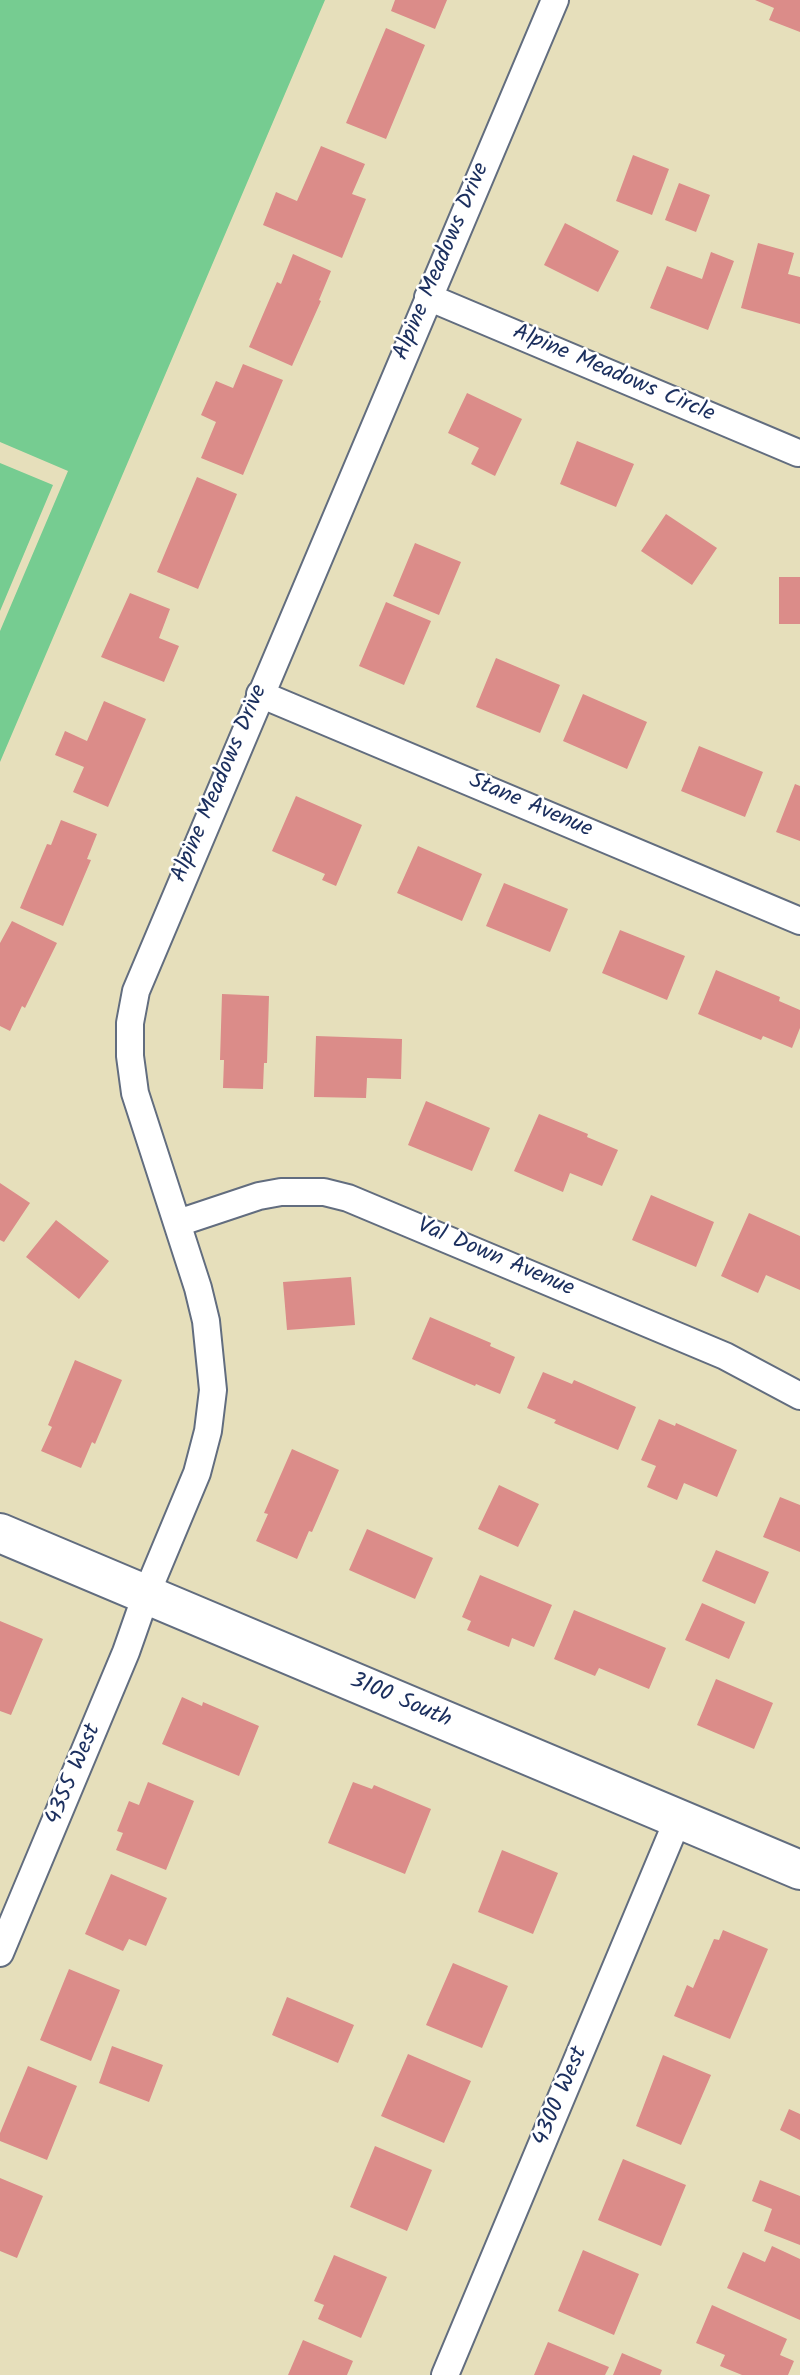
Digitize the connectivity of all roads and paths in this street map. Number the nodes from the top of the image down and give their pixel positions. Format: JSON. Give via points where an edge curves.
{"nodes":[{"id":1,"x":555,"y":0,"type":"edge"},
{"id":2,"x":428,"y":297,"type":"junction"},
{"id":3,"x":799,"y":453,"type":"edge"},
{"id":4,"x":260,"y":694,"type":"junction"},
{"id":5,"x":800,"y":921,"type":"edge"},
{"id":6,"x":177,"y":1223,"type":"junction"},
{"id":7,"x":800,"y":1396,"type":"edge"},
{"id":8,"x":0,"y":1533,"type":"edge"},
{"id":9,"x":146,"y":1595,"type":"junction"},
{"id":10,"x":678,"y":1819,"type":"junction"},
{"id":11,"x":800,"y":1870,"type":"edge"},
{"id":12,"x":0,"y":1954,"type":"edge"},
{"id":13,"x":445,"y":2375,"type":"edge"}],
"edges":[{"from":1,"to":2,"type":"street","name":"Alpine Meadows Drive"},
{"from":2,"to":3,"type":"street","name":"Alpine Meadows Circle"},
{"from":2,"to":4,"type":"street","name":"Alpine Meadows Drive"},
{"from":4,"to":5,"type":"street","name":"Stane Avenue"},
{"from":4,"to":6,"type":"street","name":"Alpine Meadows Drive","via":[[146,962],[130,1023],[135,1093]]},
{"from":6,"to":7,"type":"street","name":"Val Down Avenue","via":[[281,1192],[324,1192],[348,1198],[725,1356]]},
{"from":6,"to":9,"type":"street","name":"Alpine Meadows Drive","via":[[206,1321],[213,1390],[197,1473]]},
{"from":8,"to":9,"type":"main road","name":"3100 South"},
{"from":9,"to":10,"type":"main road","name":"3100 South"},
{"from":9,"to":12,"type":"street","name":"4355 West"},
{"from":10,"to":11,"type":"main road","name":"3100 South"},
{"from":10,"to":13,"type":"street","name":"4300 West"}]}
